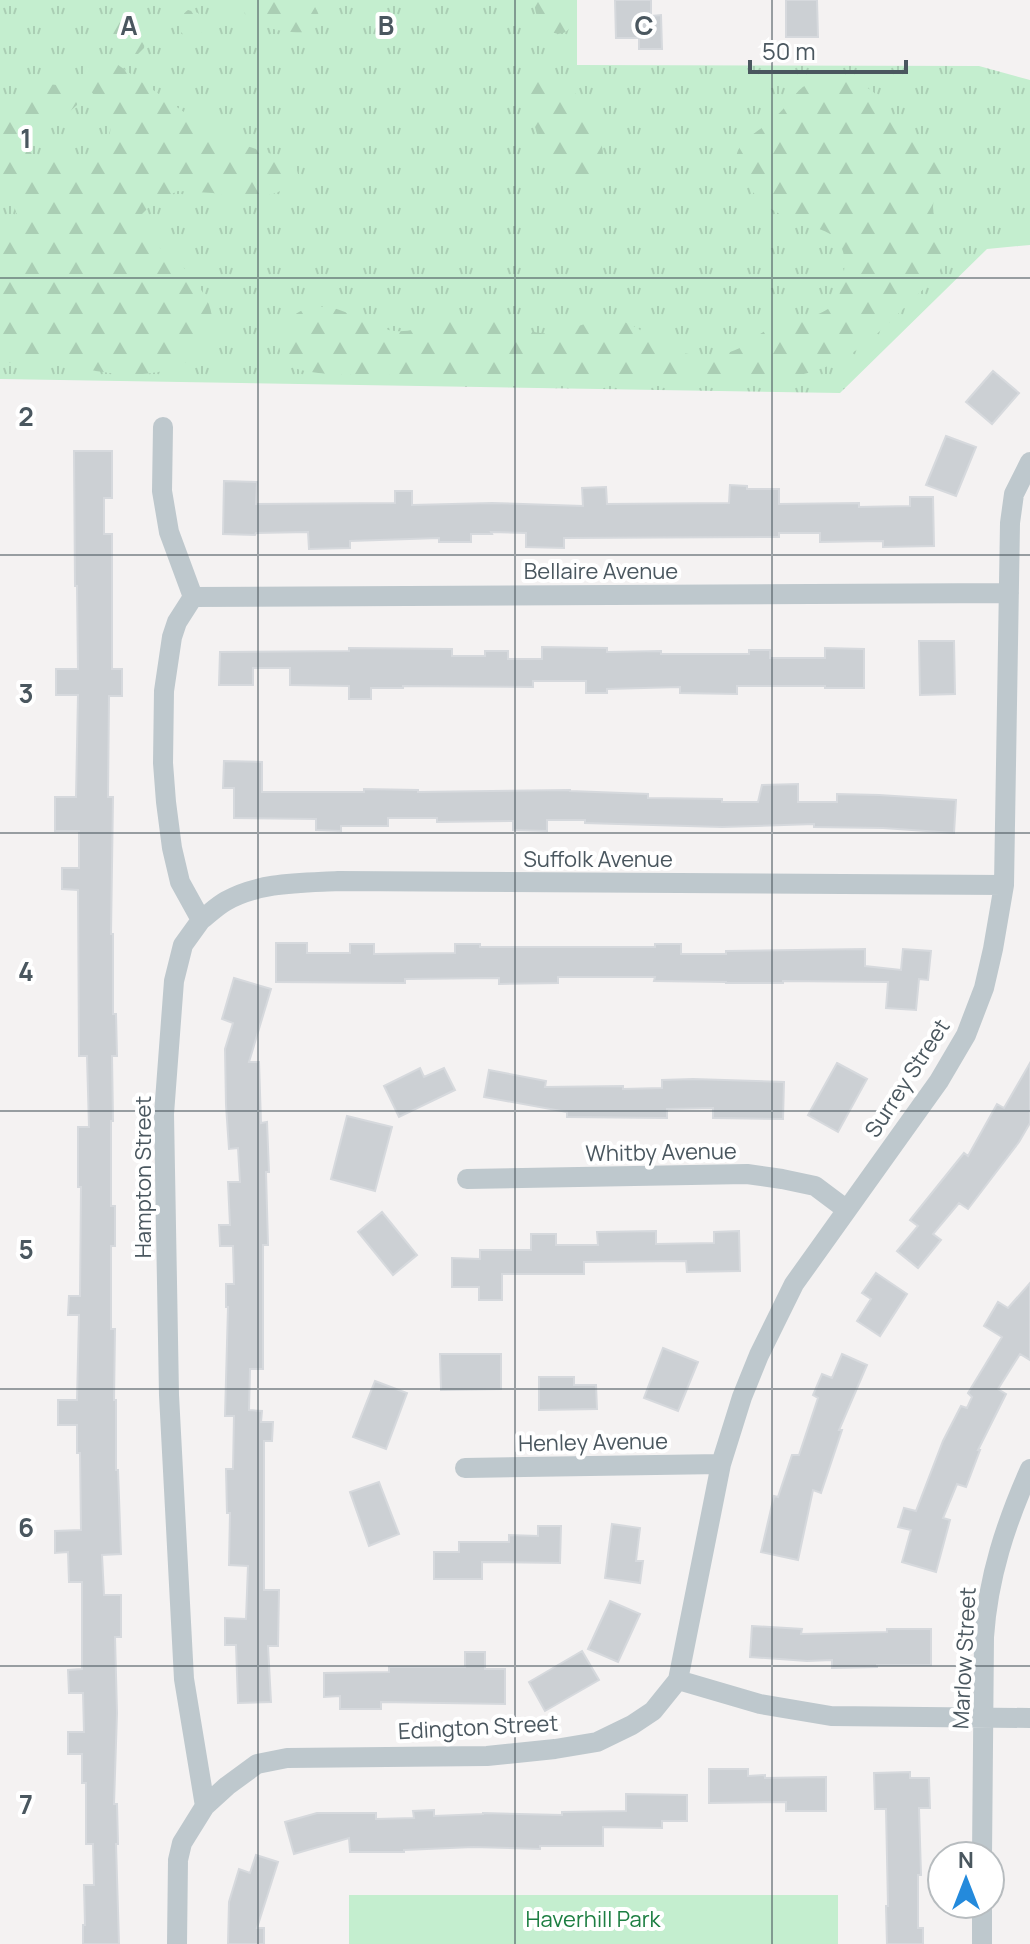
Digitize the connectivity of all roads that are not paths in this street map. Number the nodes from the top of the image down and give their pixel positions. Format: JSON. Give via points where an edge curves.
{"nodes":[{"id":1,"x":163,"y":427,"type":"dead end"},
{"id":2,"x":1030,"y":462,"type":"edge"},
{"id":3,"x":1009,"y":593,"type":"junction"},
{"id":4,"x":193,"y":597,"type":"junction"},
{"id":5,"x":1004,"y":885,"type":"junction"},
{"id":6,"x":201,"y":920,"type":"junction"},
{"id":7,"x":467,"y":1179,"type":"dead end"},
{"id":8,"x":847,"y":1210,"type":"junction"},
{"id":9,"x":721,"y":1464,"type":"junction"},
{"id":10,"x":465,"y":1468,"type":"dead end"},
{"id":11,"x":1030,"y":1469,"type":"edge"},
{"id":12,"x":678,"y":1680,"type":"junction"},
{"id":13,"x":1030,"y":1718,"type":"edge"},
{"id":14,"x":984,"y":1719,"type":"junction"},
{"id":15,"x":205,"y":1806,"type":"junction"},
{"id":16,"x":982,"y":1840,"type":"edge"},
{"id":17,"x":982,"y":1920,"type":"edge"},
{"id":18,"x":177,"y":1944,"type":"edge"},
{"id":19,"x":982,"y":1944,"type":"edge"}],
"edges":[{"from":1,"to":4,"type":"street","via":[[162,491],[169,532]]},
{"from":2,"to":3,"type":"street","name":"Surrey Street","via":[[1014,494]]},
{"from":3,"to":4,"type":"street","name":"Bellaire Avenue"},
{"from":3,"to":5,"type":"street","name":"Surrey Street"},
{"from":4,"to":6,"type":"street","via":[[172,637],[164,691],[163,763],[180,882]]},
{"from":5,"to":6,"type":"street","name":"Suffolk Avenue","via":[[338,881],[249,891]]},
{"from":5,"to":8,"type":"street","name":"Surrey Street","via":[[984,988],[966,1035]]},
{"from":6,"to":15,"type":"street","name":"Hampton Street","via":[[183,945],[174,981],[164,1114],[169,1395],[184,1679]]},
{"from":7,"to":8,"type":"street","name":"Whitby Avenue","via":[[747,1174],[815,1186]]},
{"from":8,"to":9,"type":"street","name":"Surrey Street","via":[[781,1309],[742,1397]]},
{"from":9,"to":10,"type":"street","name":"Henley Avenue"},
{"from":9,"to":12,"type":"street","name":"Surrey Street"},
{"from":11,"to":14,"type":"street","name":"Marlow Street","via":[[1012,1508],[986,1603]]},
{"from":12,"to":14,"type":"street","via":[[760,1704],[831,1716]]},
{"from":12,"to":15,"type":"street","name":"Edington Street","via":[[653,1711],[597,1742],[487,1756],[287,1758],[257,1764]]},
{"from":13,"to":14,"type":"street"},
{"from":14,"to":16,"type":"street","name":"Marlow Street"},
{"from":15,"to":18,"type":"street","via":[[182,1843],[178,1860]]},
{"from":17,"to":19,"type":"street"}]}
